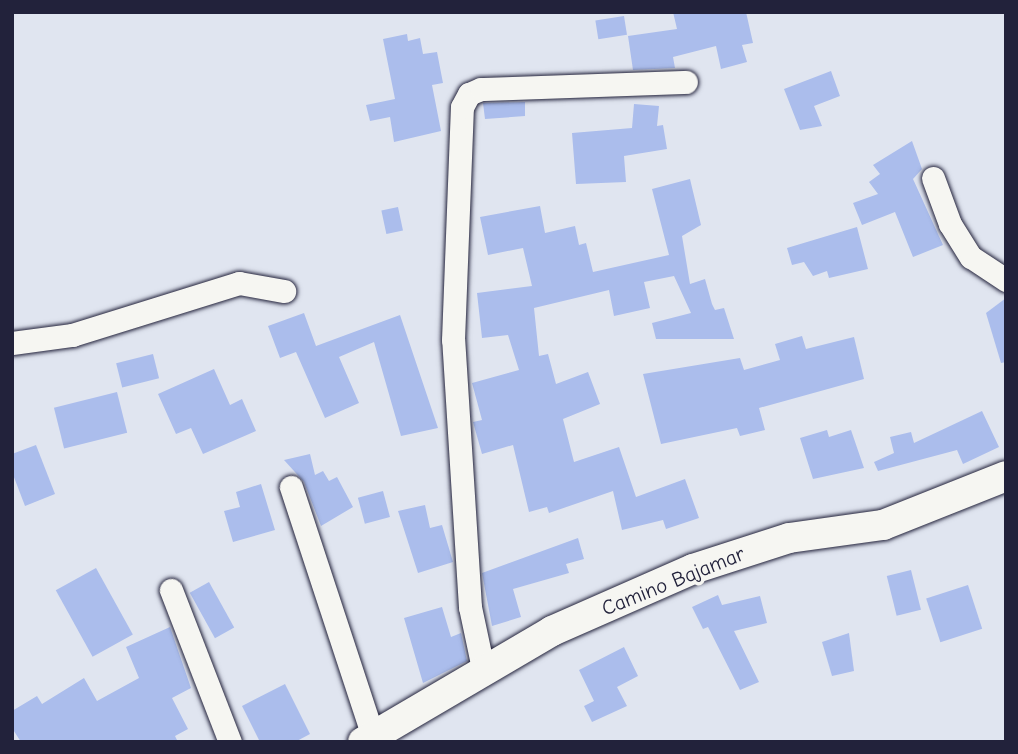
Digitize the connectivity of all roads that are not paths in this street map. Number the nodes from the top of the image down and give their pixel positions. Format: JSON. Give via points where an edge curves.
{"nodes":[{"id":1,"x":686,"y":82,"type":"dead end"},
{"id":2,"x":933,"y":178,"type":"dead end"},
{"id":3,"x":1006,"y":280,"type":"edge"},
{"id":4,"x":284,"y":291,"type":"dead end"},
{"id":5,"x":12,"y":343,"type":"edge"},
{"id":6,"x":1006,"y":477,"type":"edge"},
{"id":7,"x":291,"y":487,"type":"dead end"},
{"id":8,"x":171,"y":590,"type":"dead end"},
{"id":9,"x":484,"y":673,"type":"junction"},
{"id":10,"x":368,"y":739,"type":"edge"},
{"id":11,"x":230,"y":742,"type":"edge"}],
"edges":[{"from":1,"to":9,"type":"street","via":[[481,89],[469,94],[462,107],[453,340],[470,607]]},
{"from":2,"to":3,"type":"street","via":[[950,224],[971,257]]},
{"from":4,"to":5,"type":"street","via":[[239,282],[72,335]]},
{"from":6,"to":9,"type":"street","name":"Camino Bajamar","via":[[883,525],[789,538],[693,569],[552,631]]},
{"from":7,"to":10,"type":"street"},
{"from":8,"to":11,"type":"street"},
{"from":9,"to":10,"type":"street","name":"Camino Bajamar"}]}
